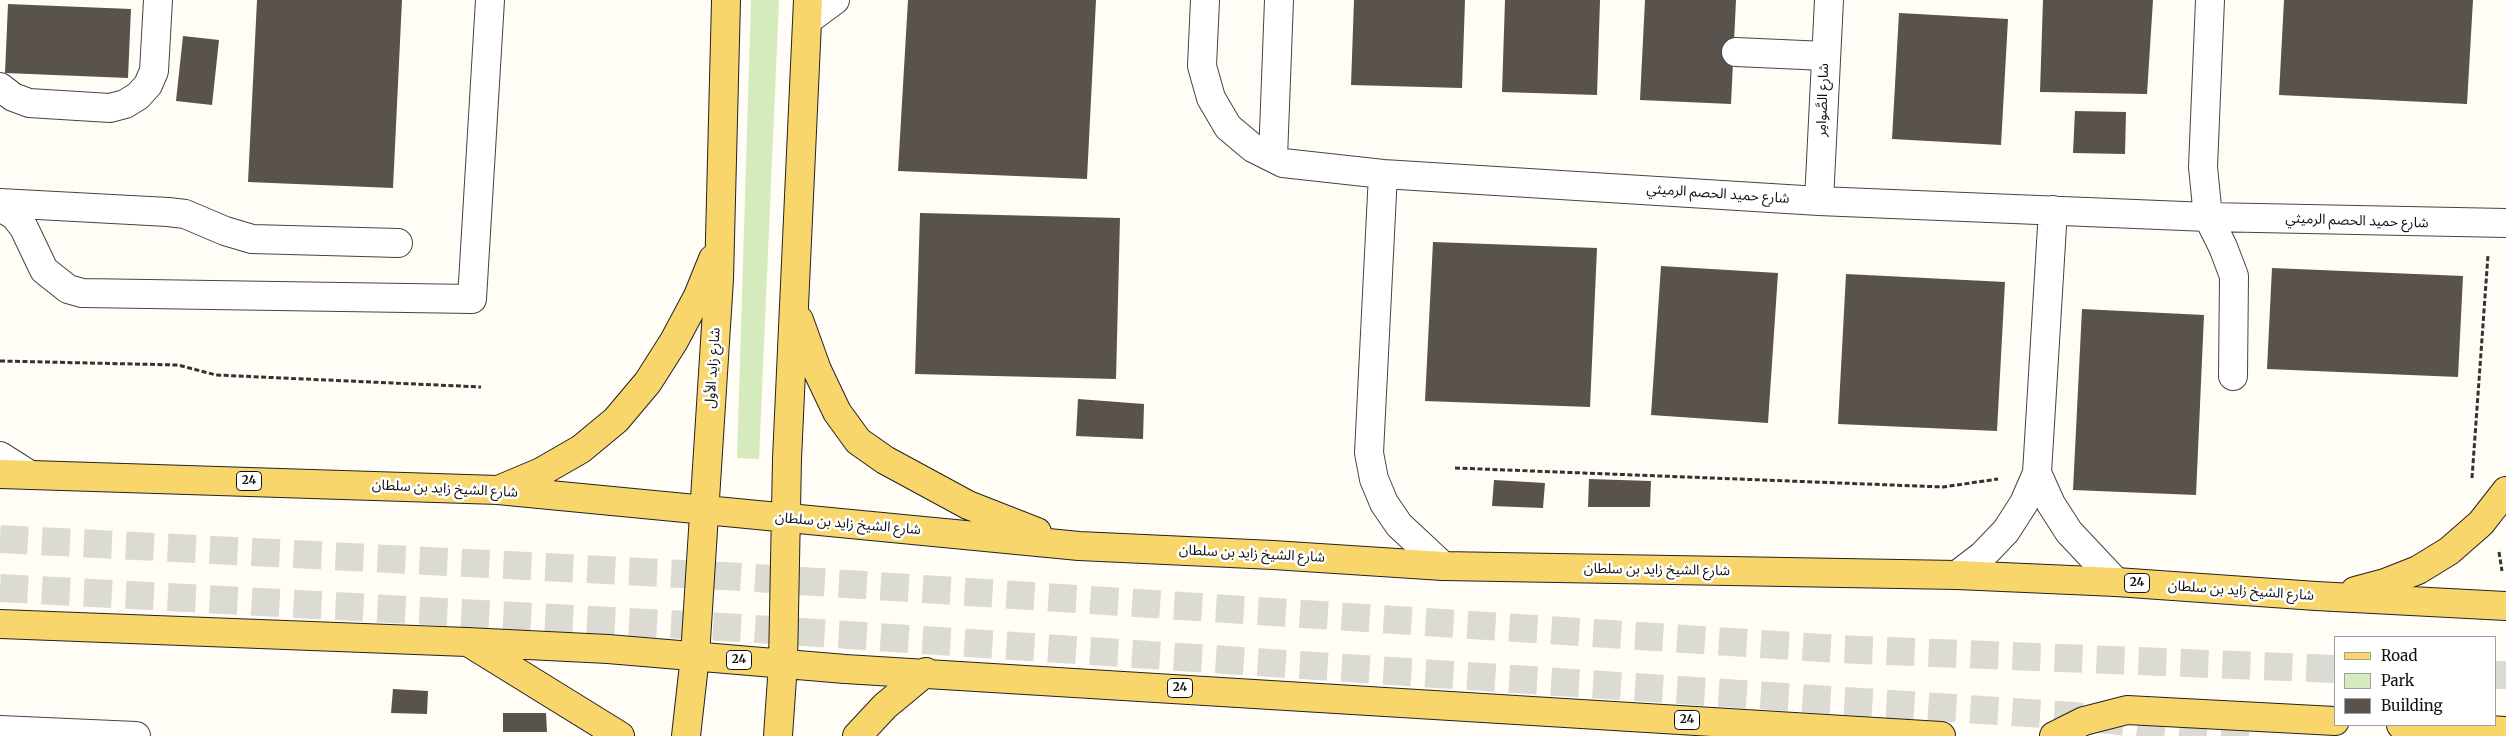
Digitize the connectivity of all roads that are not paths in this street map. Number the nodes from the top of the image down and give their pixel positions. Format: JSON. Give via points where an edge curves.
{"nodes":[{"id":1,"x":158,"y":0,"type":"edge"},
{"id":2,"x":490,"y":0,"type":"edge"},
{"id":3,"x":726,"y":0,"type":"edge"},
{"id":4,"x":834,"y":0,"type":"edge"},
{"id":5,"x":1205,"y":0,"type":"edge"},
{"id":6,"x":1279,"y":0,"type":"edge"},
{"id":7,"x":1829,"y":0,"type":"edge"},
{"id":8,"x":2210,"y":0,"type":"edge"},
{"id":9,"x":808,"y":10,"type":"edge"},
{"id":10,"x":1736,"y":52,"type":"dead end"},
{"id":11,"x":1825,"y":56,"type":"junction"},
{"id":12,"x":0,"y":87,"type":"edge"},
{"id":13,"x":1273,"y":158,"type":"junction"},
{"id":14,"x":1383,"y":174,"type":"junction"},
{"id":15,"x":1819,"y":201,"type":"junction"},
{"id":16,"x":0,"y":203,"type":"edge"},
{"id":17,"x":0,"y":207,"type":"edge"},
{"id":18,"x":2053,"y":210,"type":"junction"},
{"id":19,"x":2208,"y":217,"type":"junction"},
{"id":20,"x":2498,"y":224,"type":"edge"},
{"id":21,"x":721,"y":242,"type":"junction"},
{"id":22,"x":398,"y":243,"type":"dead end"},
{"id":23,"x":795,"y":307,"type":"junction"},
{"id":24,"x":2233,"y":376,"type":"dead end"},
{"id":25,"x":0,"y":456,"type":"edge"},
{"id":26,"x":2037,"y":473,"type":"junction"},
{"id":27,"x":0,"y":474,"type":"edge"},
{"id":28,"x":30,"y":475,"type":"junction"},
{"id":29,"x":498,"y":490,"type":"junction"},
{"id":30,"x":2506,"y":491,"type":"edge"},
{"id":31,"x":704,"y":510,"type":"junction"},
{"id":32,"x":786,"y":518,"type":"junction"},
{"id":33,"x":1078,"y":546,"type":"junction"},
{"id":34,"x":1443,"y":566,"type":"junction"},
{"id":35,"x":1957,"y":575,"type":"junction"},
{"id":36,"x":2116,"y":582,"type":"junction"},
{"id":37,"x":2316,"y":596,"type":"junction"},
{"id":38,"x":2506,"y":606,"type":"edge"},
{"id":39,"x":0,"y":624,"type":"edge"},
{"id":40,"x":467,"y":642,"type":"junction"},
{"id":41,"x":695,"y":656,"type":"junction"},
{"id":42,"x":784,"y":664,"type":"junction"},
{"id":43,"x":926,"y":672,"type":"junction"},
{"id":44,"x":2334,"y":721,"type":"edge"},
{"id":45,"x":2418,"y":726,"type":"edge"},
{"id":46,"x":0,"y":730,"type":"edge"},
{"id":47,"x":2506,"y":731,"type":"edge"},
{"id":48,"x":136,"y":736,"type":"edge"},
{"id":49,"x":620,"y":736,"type":"edge"},
{"id":50,"x":686,"y":736,"type":"edge"},
{"id":51,"x":778,"y":736,"type":"edge"},
{"id":52,"x":857,"y":736,"type":"edge"},
{"id":53,"x":1941,"y":736,"type":"edge"},
{"id":54,"x":2054,"y":736,"type":"edge"}],
"edges":[{"from":1,"to":12,"type":"street","via":[[154,71],[148,85],[125,104],[110,108],[29,103]]},
{"from":2,"to":17,"type":"street","via":[[472,299],[82,293],[68,289],[44,270],[24,228],[15,216]]},
{"from":3,"to":21,"type":"main road","name":"شارع زايد الأول"},
{"from":4,"to":9,"type":"street"},
{"from":5,"to":13,"type":"street","name":"شارع حميد الحصم الرميثي","via":[[1202,66],[1211,98],[1228,127],[1253,148]]},
{"from":6,"to":13,"type":"street"},
{"from":7,"to":11,"type":"street","name":"شارع الصَّوامِر"},
{"from":8,"to":19,"type":"street","via":[[2203,137]]},
{"from":9,"to":23,"type":"main road"},
{"from":10,"to":11,"type":"street"},
{"from":11,"to":15,"type":"street","name":"شارع الصَّوامِر"},
{"from":13,"to":14,"type":"street","name":"شارع حميد الحصم الرميثي","via":[[1316,168]]},
{"from":14,"to":15,"type":"street","name":"شارع حميد الحصم الرميثي"},
{"from":14,"to":34,"type":"street","via":[[1369,454],[1374,479],[1389,511],[1417,544]]},
{"from":15,"to":18,"type":"street","name":"شارع حميد الحصم الرميثي"},
{"from":16,"to":22,"type":"street","via":[[185,214],[252,239]]},
{"from":18,"to":19,"type":"street","name":"شارع حميد الحصم الرميثي"},
{"from":18,"to":26,"type":"street"},
{"from":19,"to":20,"type":"street","name":"شارع حميد الحصم الرميثي"},
{"from":19,"to":24,"type":"street","via":[[2234,276]]},
{"from":21,"to":29,"type":"main road","via":[[674,341],[648,382],[616,420],[581,449],[541,472]]},
{"from":21,"to":31,"type":"main road","name":"شارع زايد الأول"},
{"from":23,"to":32,"type":"main road"},
{"from":23,"to":33,"type":"main road","via":[[816,370],[837,412],[858,441],[885,460],[968,505]]},
{"from":25,"to":28,"type":"street"},
{"from":26,"to":35,"type":"street","via":[[2024,503],[2006,531]]},
{"from":26,"to":36,"type":"street","via":[[2069,532]]},
{"from":27,"to":28,"type":"main road","name":"شارع الشيخ زايد بن سلطان","number":"24"},
{"from":28,"to":29,"type":"main road","name":"شارع الشيخ زايد بن سلطان","number":"24"},
{"from":29,"to":31,"type":"main road","name":"شارع الشيخ زايد بن سلطان","number":"24"},
{"from":30,"to":37,"type":"main road","via":[[2481,524],[2449,551],[2418,570],[2351,592]]},
{"from":31,"to":32,"type":"main road","name":"شارع الشيخ زايد بن سلطان","number":"24"},
{"from":31,"to":41,"type":"main road","name":"شارع زايد الأول"},
{"from":32,"to":33,"type":"main road","name":"شارع الشيخ زايد بن سلطان","number":"24"},
{"from":32,"to":42,"type":"main road"},
{"from":33,"to":34,"type":"main road","name":"شارع الشيخ زايد بن سلطان","number":"24","via":[[1273,554]]},
{"from":34,"to":35,"type":"main road","name":"شارع الشيخ زايد بن سلطان","number":"24"},
{"from":35,"to":36,"type":"main road","name":"شارع الشيخ زايد بن سلطان","number":"24"},
{"from":36,"to":37,"type":"main road","name":"شارع الشيخ زايد بن سلطان","number":"24"},
{"from":37,"to":38,"type":"main road","name":"شارع الشيخ زايد بن سلطان","number":"24"},
{"from":39,"to":40,"type":"main road","number":"24"},
{"from":40,"to":41,"type":"main road","number":"24"},
{"from":40,"to":49,"type":"main road"},
{"from":41,"to":42,"type":"main road","number":"24"},
{"from":41,"to":50,"type":"main road","name":"شارع زايد الأول"},
{"from":42,"to":43,"type":"main road","number":"24"},
{"from":42,"to":51,"type":"main road"},
{"from":43,"to":52,"type":"main road","via":[[885,706]]},
{"from":43,"to":53,"type":"main road","number":"24"},
{"from":44,"to":54,"type":"main road","via":[[2127,710],[2084,721]]},
{"from":45,"to":47,"type":"main road"},
{"from":46,"to":48,"type":"street"}]}
